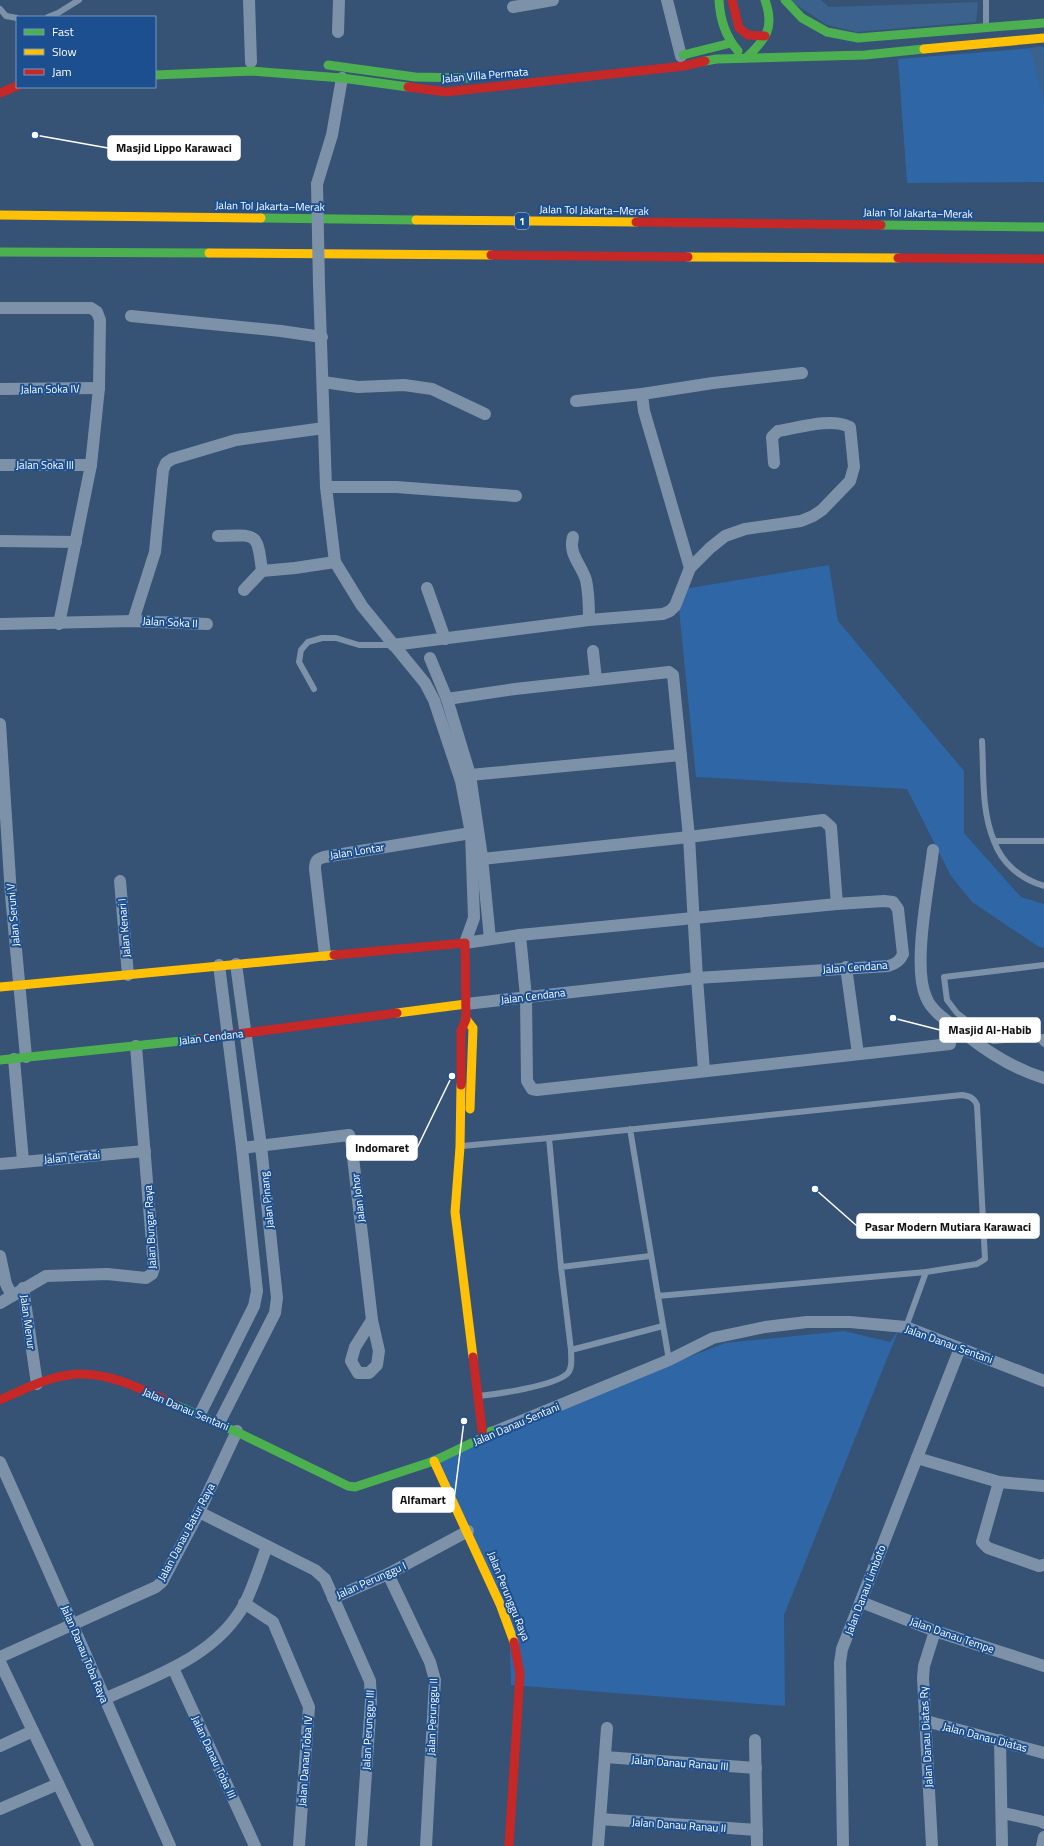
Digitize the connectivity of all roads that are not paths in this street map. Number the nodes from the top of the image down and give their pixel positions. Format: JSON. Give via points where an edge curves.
{"nodes":[{"id":1,"x":79,"y":0,"type":"edge"},
{"id":2,"x":249,"y":0,"type":"edge"},
{"id":3,"x":339,"y":0,"type":"edge"},
{"id":4,"x":553,"y":0,"type":"edge"},
{"id":5,"x":667,"y":0,"type":"edge"},
{"id":6,"x":719,"y":0,"type":"edge"},
{"id":7,"x":732,"y":0,"type":"edge"},
{"id":8,"x":765,"y":0,"type":"edge"},
{"id":9,"x":785,"y":0,"type":"edge"},
{"id":10,"x":986,"y":0,"type":"edge"},
{"id":11,"x":513,"y":7,"type":"dead end"},
{"id":12,"x":0,"y":9,"type":"edge"},
{"id":13,"x":50,"y":16,"type":"edge"},
{"id":14,"x":16,"y":18,"type":"edge"},
{"id":15,"x":1044,"y":24,"type":"edge"},
{"id":16,"x":986,"y":29,"type":"junction"},
{"id":17,"x":338,"y":32,"type":"dead end"},
{"id":18,"x":765,"y":36,"type":"junction"},
{"id":19,"x":1044,"y":38,"type":"edge"},
{"id":20,"x":732,"y":43,"type":"junction"},
{"id":21,"x":677,"y":56,"type":"joint"},
{"id":22,"x":746,"y":58,"type":"junction"},
{"id":23,"x":267,"y":63,"type":"dead end"},
{"id":24,"x":320,"y":65,"type":"dead end"},
{"id":25,"x":156,"y":67,"type":"edge"},
{"id":26,"x":251,"y":67,"type":"junction"},
{"id":27,"x":343,"y":72,"type":"junction"},
{"id":28,"x":156,"y":75,"type":"edge"},
{"id":29,"x":480,"y":77,"type":"dead end"},
{"id":30,"x":16,"y":86,"type":"edge"},
{"id":31,"x":0,"y":93,"type":"edge"},
{"id":32,"x":0,"y":215,"type":"edge"},
{"id":33,"x":1044,"y":227,"type":"edge"},
{"id":34,"x":0,"y":252,"type":"edge"},
{"id":35,"x":1044,"y":259,"type":"edge"},
{"id":36,"x":0,"y":308,"type":"edge"},
{"id":37,"x":131,"y":316,"type":"dead end"},
{"id":38,"x":322,"y":337,"type":"junction"},
{"id":39,"x":802,"y":373,"type":"dead end"},
{"id":40,"x":324,"y":382,"type":"junction"},
{"id":41,"x":100,"y":388,"type":"junction"},
{"id":42,"x":0,"y":389,"type":"edge"},
{"id":43,"x":642,"y":394,"type":"junction"},
{"id":44,"x":576,"y":401,"type":"dead end"},
{"id":45,"x":485,"y":414,"type":"dead end"},
{"id":46,"x":324,"y":428,"type":"junction"},
{"id":47,"x":774,"y":463,"type":"dead end"},
{"id":48,"x":0,"y":465,"type":"edge"},
{"id":49,"x":91,"y":465,"type":"junction"},
{"id":50,"x":326,"y":487,"type":"junction"},
{"id":51,"x":516,"y":496,"type":"dead end"},
{"id":52,"x":218,"y":536,"type":"dead end"},
{"id":53,"x":573,"y":536,"type":"dead end"},
{"id":54,"x":0,"y":541,"type":"edge"},
{"id":55,"x":76,"y":542,"type":"junction"},
{"id":56,"x":335,"y":562,"type":"junction"},
{"id":57,"x":690,"y":568,"type":"junction"},
{"id":58,"x":262,"y":571,"type":"junction"},
{"id":59,"x":427,"y":588,"type":"dead end"},
{"id":60,"x":244,"y":590,"type":"dead end"},
{"id":61,"x":590,"y":620,"type":"junction"},
{"id":62,"x":133,"y":621,"type":"junction"},
{"id":63,"x":0,"y":624,"type":"edge"},
{"id":64,"x":60,"y":624,"type":"junction"},
{"id":65,"x":207,"y":624,"type":"dead end"},
{"id":66,"x":445,"y":639,"type":"junction"},
{"id":67,"x":393,"y":645,"type":"junction"},
{"id":68,"x":593,"y":650,"type":"dead end"},
{"id":69,"x":430,"y":658,"type":"dead end"},
{"id":70,"x":596,"y":680,"type":"junction"},
{"id":71,"x":314,"y":689,"type":"dead end"},
{"id":72,"x":447,"y":699,"type":"junction"},
{"id":73,"x":0,"y":724,"type":"edge"},
{"id":74,"x":982,"y":741,"type":"dead end"},
{"id":75,"x":1,"y":754,"type":"edge"},
{"id":76,"x":681,"y":755,"type":"junction"},
{"id":77,"x":470,"y":775,"type":"junction"},
{"id":78,"x":0,"y":816,"type":"edge"},
{"id":79,"x":471,"y":833,"type":"junction"},
{"id":80,"x":689,"y":837,"type":"junction"},
{"id":81,"x":994,"y":841,"type":"junction"},
{"id":82,"x":1044,"y":841,"type":"edge"},
{"id":83,"x":934,"y":850,"type":"dead end"},
{"id":84,"x":482,"y":859,"type":"junction"},
{"id":85,"x":120,"y":880,"type":"dead end"},
{"id":86,"x":1044,"y":886,"type":"edge"},
{"id":87,"x":5,"y":895,"type":"edge"},
{"id":88,"x":837,"y":904,"type":"junction"},
{"id":89,"x":694,"y":918,"type":"junction"},
{"id":90,"x":520,"y":935,"type":"junction"},
{"id":91,"x":490,"y":939,"type":"junction"},
{"id":92,"x":465,"y":943,"type":"junction"},
{"id":93,"x":325,"y":955,"type":"junction"},
{"id":94,"x":236,"y":964,"type":"junction"},
{"id":95,"x":219,"y":965,"type":"junction"},
{"id":96,"x":1044,"y":965,"type":"edge"},
{"id":97,"x":846,"y":967,"type":"junction"},
{"id":98,"x":128,"y":975,"type":"junction"},
{"id":99,"x":697,"y":978,"type":"junction"},
{"id":100,"x":16,"y":986,"type":"junction"},
{"id":101,"x":0,"y":987,"type":"edge"},
{"id":102,"x":526,"y":997,"type":"junction"},
{"id":103,"x":466,"y":1004,"type":"junction"},
{"id":104,"x":466,"y":1019,"type":"junction"},
{"id":105,"x":246,"y":1033,"type":"junction"},
{"id":106,"x":229,"y":1036,"type":"junction"},
{"id":107,"x":1041,"y":1037,"type":"edge"},
{"id":108,"x":950,"y":1044,"type":"dead end"},
{"id":109,"x":1044,"y":1044,"type":"edge"},
{"id":110,"x":136,"y":1046,"type":"junction"},
{"id":111,"x":858,"y":1054,"type":"junction"},
{"id":112,"x":20,"y":1058,"type":"junction"},
{"id":113,"x":0,"y":1060,"type":"edge"},
{"id":114,"x":704,"y":1071,"type":"junction"},
{"id":115,"x":1044,"y":1078,"type":"edge"},
{"id":116,"x":253,"y":1090,"type":"junction"},
{"id":117,"x":235,"y":1092,"type":"junction"},
{"id":118,"x":630,"y":1129,"type":"junction"},
{"id":119,"x":549,"y":1138,"type":"junction"},
{"id":120,"x":261,"y":1146,"type":"junction"},
{"id":121,"x":464,"y":1146,"type":"junction"},
{"id":122,"x":242,"y":1148,"type":"junction"},
{"id":123,"x":144,"y":1151,"type":"junction"},
{"id":124,"x":23,"y":1161,"type":"junction"},
{"id":125,"x":0,"y":1164,"type":"edge"},
{"id":126,"x":0,"y":1256,"type":"edge"},
{"id":127,"x":650,"y":1256,"type":"junction"},
{"id":128,"x":561,"y":1267,"type":"junction"},
{"id":129,"x":926,"y":1272,"type":"junction"},
{"id":130,"x":3,"y":1284,"type":"edge"},
{"id":131,"x":23,"y":1288,"type":"junction"},
{"id":132,"x":12,"y":1296,"type":"junction"},
{"id":133,"x":658,"y":1296,"type":"junction"},
{"id":134,"x":0,"y":1303,"type":"edge"},
{"id":135,"x":372,"y":1320,"type":"dead end"},
{"id":136,"x":663,"y":1326,"type":"junction"},
{"id":137,"x":906,"y":1327,"type":"junction"},
{"id":138,"x":960,"y":1348,"type":"junction"},
{"id":139,"x":571,"y":1350,"type":"junction"},
{"id":140,"x":669,"y":1360,"type":"junction"},
{"id":141,"x":1044,"y":1381,"type":"edge"},
{"id":142,"x":37,"y":1384,"type":"junction"},
{"id":143,"x":482,"y":1396,"type":"junction"},
{"id":144,"x":0,"y":1400,"type":"edge"},
{"id":145,"x":200,"y":1414,"type":"junction"},
{"id":146,"x":219,"y":1423,"type":"junction"},
{"id":147,"x":237,"y":1431,"type":"junction"},
{"id":148,"x":487,"y":1435,"type":"junction"},
{"id":149,"x":917,"y":1458,"type":"junction"},
{"id":150,"x":434,"y":1461,"type":"junction"},
{"id":151,"x":0,"y":1462,"type":"edge"},
{"id":152,"x":999,"y":1482,"type":"junction"},
{"id":153,"x":1044,"y":1486,"type":"edge"},
{"id":154,"x":200,"y":1512,"type":"junction"},
{"id":155,"x":468,"y":1532,"type":"junction"},
{"id":156,"x":267,"y":1546,"type":"junction"},
{"id":157,"x":1044,"y":1565,"type":"edge"},
{"id":158,"x":388,"y":1574,"type":"junction"},
{"id":159,"x":333,"y":1598,"type":"junction"},
{"id":160,"x":861,"y":1602,"type":"junction"},
{"id":161,"x":244,"y":1603,"type":"junction"},
{"id":162,"x":73,"y":1623,"type":"junction"},
{"id":163,"x":935,"y":1631,"type":"junction"},
{"id":164,"x":0,"y":1657,"type":"edge"},
{"id":165,"x":0,"y":1662,"type":"edge"},
{"id":166,"x":1044,"y":1666,"type":"edge"},
{"id":167,"x":173,"y":1668,"type":"junction"},
{"id":168,"x":104,"y":1699,"type":"junction"},
{"id":169,"x":926,"y":1722,"type":"junction"},
{"id":170,"x":607,"y":1728,"type":"dead end"},
{"id":171,"x":33,"y":1731,"type":"junction"},
{"id":172,"x":755,"y":1740,"type":"dead end"},
{"id":173,"x":1000,"y":1740,"type":"junction"},
{"id":174,"x":0,"y":1746,"type":"edge"},
{"id":175,"x":1044,"y":1753,"type":"edge"},
{"id":176,"x":605,"y":1757,"type":"junction"},
{"id":177,"x":756,"y":1768,"type":"junction"},
{"id":178,"x":58,"y":1784,"type":"junction"},
{"id":179,"x":0,"y":1809,"type":"edge"},
{"id":180,"x":1003,"y":1813,"type":"junction"},
{"id":181,"x":600,"y":1819,"type":"junction"},
{"id":182,"x":1044,"y":1824,"type":"edge"},
{"id":183,"x":757,"y":1830,"type":"junction"},
{"id":184,"x":1044,"y":1837,"type":"edge"},
{"id":185,"x":88,"y":1846,"type":"edge"},
{"id":186,"x":170,"y":1846,"type":"edge"},
{"id":187,"x":255,"y":1846,"type":"edge"},
{"id":188,"x":299,"y":1846,"type":"edge"},
{"id":189,"x":361,"y":1846,"type":"edge"},
{"id":190,"x":426,"y":1846,"type":"edge"},
{"id":191,"x":509,"y":1846,"type":"edge"},
{"id":192,"x":598,"y":1846,"type":"edge"},
{"id":193,"x":757,"y":1846,"type":"edge"},
{"id":194,"x":843,"y":1846,"type":"edge"},
{"id":195,"x":932,"y":1846,"type":"edge"},
{"id":196,"x":1002,"y":1846,"type":"edge"},
{"id":197,"x":1042,"y":1846,"type":"edge"}],
"edges":[{"from":1,"to":13,"type":"lane"},
{"from":2,"to":26,"type":"street"},
{"from":3,"to":17,"type":"street"},
{"from":4,"to":11,"type":"street"},
{"from":5,"to":21,"type":"street"},
{"from":6,"to":20,"type":"main road","via":[[722,26]]},
{"from":7,"to":18,"type":"main road","via":[[737,26],[742,34],[750,37]]},
{"from":8,"to":18,"type":"main road","via":[[771,12],[770,27]]},
{"from":9,"to":16,"type":"main road","via":[[802,18],[827,32],[858,38]]},
{"from":10,"to":16,"type":"lane"},
{"from":12,"to":14,"type":"lane","via":[[6,16]]},
{"from":15,"to":16,"type":"main road"},
{"from":18,"to":22,"type":"main road"},
{"from":19,"to":22,"type":"main road","name":"Jalan Villa Permata","via":[[865,55]]},
{"from":20,"to":21,"type":"main road"},
{"from":20,"to":22,"type":"main road"},
{"from":22,"to":27,"type":"main road","name":"Jalan Villa Permata","via":[[717,59],[684,66],[446,92]]},
{"from":23,"to":26,"type":"main road","name":"Jalan Villa Permata"},
{"from":24,"to":27,"type":"main road","name":"Jalan Villa Permata"},
{"from":25,"to":26,"type":"main road","name":"Jalan Villa Permata"},
{"from":26,"to":27,"type":"main road","name":"Jalan Villa Permata"},
{"from":26,"to":28,"type":"main road","name":"Jalan Villa Permata"},
{"from":27,"to":29,"type":"main road","name":"Jalan Villa Permata","via":[[437,80]]},
{"from":27,"to":38,"type":"street","bridge":true,"via":[[332,135],[317,184]]},
{"from":30,"to":31,"type":"main road"},
{"from":32,"to":33,"type":"main road","name":"Jalan Tol Jakarta–Merak","number":"1"},
{"from":34,"to":35,"type":"main road"},
{"from":36,"to":41,"type":"street","via":[[91,308],[97,312],[100,320]]},
{"from":37,"to":38,"type":"street"},
{"from":38,"to":40,"type":"street"},
{"from":39,"to":43,"type":"street"},
{"from":40,"to":45,"type":"street","via":[[358,387],[404,385],[432,389]]},
{"from":40,"to":46,"type":"street"},
{"from":41,"to":42,"type":"street","name":"Jalan Soka IV"},
{"from":41,"to":49,"type":"street"},
{"from":43,"to":44,"type":"street"},
{"from":43,"to":57,"type":"street","via":[[644,411]]},
{"from":46,"to":50,"type":"street"},
{"from":46,"to":62,"type":"street","name":"Jalan Soka II","via":[[236,440],[166,463],[163,470],[154,552]]},
{"from":47,"to":57,"type":"street","via":[[772,437],[778,431],[831,422],[850,427],[854,467],[850,481],[822,510],[801,521],[745,529],[725,536]]},
{"from":48,"to":49,"type":"street","name":"Jalan Soka III"},
{"from":49,"to":55,"type":"street"},
{"from":50,"to":51,"type":"street","via":[[396,487]]},
{"from":50,"to":56,"type":"street"},
{"from":52,"to":58,"type":"street","via":[[253,537],[259,546]]},
{"from":53,"to":61,"type":"street","via":[[572,551],[585,578],[589,594]]},
{"from":54,"to":55,"type":"street"},
{"from":55,"to":64,"type":"street"},
{"from":56,"to":58,"type":"street"},
{"from":56,"to":67,"type":"street","via":[[362,606]]},
{"from":57,"to":61,"type":"street","via":[[670,611],[663,614]]},
{"from":58,"to":60,"type":"street"},
{"from":59,"to":66,"type":"street"},
{"from":61,"to":66,"type":"street"},
{"from":62,"to":64,"type":"street"},
{"from":62,"to":65,"type":"street","name":"Jalan Soka II"},
{"from":63,"to":64,"type":"street"},
{"from":66,"to":67,"type":"street"},
{"from":67,"to":71,"type":"lane","via":[[359,645],[336,638],[308,642],[301,650],[299,662]]},
{"from":67,"to":79,"type":"street","via":[[425,683],[434,700],[461,780]]},
{"from":68,"to":70,"type":"street"},
{"from":69,"to":72,"type":"street"},
{"from":70,"to":72,"type":"street"},
{"from":70,"to":76,"type":"street","via":[[672,673]]},
{"from":72,"to":77,"type":"street"},
{"from":73,"to":75,"type":"street","name":"Jalan Seruni V"},
{"from":74,"to":81,"type":"lane","via":[[986,813]]},
{"from":75,"to":87,"type":"street","name":"Jalan Seruni V"},
{"from":76,"to":77,"type":"street"},
{"from":76,"to":80,"type":"street"},
{"from":77,"to":84,"type":"street"},
{"from":78,"to":87,"type":"street","name":"Jalan Seruni V"},
{"from":79,"to":92,"type":"street","via":[[474,918]]},
{"from":79,"to":93,"type":"street","name":"Jalan Lontar","via":[[324,856],[317,860],[315,869]]},
{"from":80,"to":84,"type":"street"},
{"from":80,"to":88,"type":"street","via":[[823,820],[831,827]]},
{"from":80,"to":89,"type":"street"},
{"from":81,"to":82,"type":"lane"},
{"from":81,"to":86,"type":"lane","via":[[1005,861],[1019,875]]},
{"from":83,"to":115,"type":"street","via":[[920,953],[920,974],[926,998],[938,1013],[981,1047],[1009,1065]]},
{"from":84,"to":91,"type":"street"},
{"from":85,"to":98,"type":"street","name":"Jalan Kenari I"},
{"from":87,"to":100,"type":"street","name":"Jalan Seruni V"},
{"from":88,"to":89,"type":"street","name":"Jalan Cendana"},
{"from":88,"to":97,"type":"street","name":"Jalan Cendana","via":[[884,901],[893,902],[898,909],[903,954],[901,959],[888,966]]},
{"from":89,"to":90,"type":"street","name":"Jalan Cendana"},
{"from":89,"to":99,"type":"street"},
{"from":90,"to":91,"type":"street","name":"Jalan Cendana"},
{"from":90,"to":102,"type":"street"},
{"from":91,"to":92,"type":"street","name":"Jalan Cendana"},
{"from":92,"to":93,"type":"main road","name":"Jalan Cendana"},
{"from":92,"to":103,"type":"main road"},
{"from":93,"to":94,"type":"main road","name":"Jalan Cendana"},
{"from":94,"to":95,"type":"main road","name":"Jalan Cendana"},
{"from":94,"to":105,"type":"street","name":"Jalan Pinang"},
{"from":95,"to":98,"type":"main road","name":"Jalan Cendana"},
{"from":95,"to":106,"type":"street","name":"Jalan Pinang"},
{"from":96,"to":107,"type":"lane","via":[[944,977],[947,1000],[953,1008],[993,1041]]},
{"from":97,"to":99,"type":"street","name":"Jalan Cendana"},
{"from":97,"to":111,"type":"street"},
{"from":98,"to":100,"type":"main road","name":"Jalan Cendana"},
{"from":99,"to":102,"type":"street","name":"Jalan Cendana"},
{"from":99,"to":114,"type":"street"},
{"from":100,"to":101,"type":"main road","name":"Jalan Cendana"},
{"from":100,"to":112,"type":"street","name":"Jalan Seruni V"},
{"from":102,"to":103,"type":"street","name":"Jalan Cendana"},
{"from":102,"to":114,"type":"street","via":[[526,1081],[532,1088],[537,1090]]},
{"from":103,"to":104,"type":"main road"},
{"from":103,"to":105,"type":"main road","name":"Jalan Cendana"},
{"from":104,"to":121,"type":"main road","via":[[460,1030]]},
{"from":104,"to":121,"type":"main road","via":[[473,1028],[473,1042]]},
{"from":105,"to":106,"type":"main road","name":"Jalan Cendana"},
{"from":105,"to":116,"type":"street","name":"Jalan Pinang"},
{"from":106,"to":110,"type":"main road","name":"Jalan Cendana"},
{"from":106,"to":117,"type":"street","name":"Jalan Pinang"},
{"from":107,"to":109,"type":"lane"},
{"from":108,"to":111,"type":"street"},
{"from":110,"to":112,"type":"main road","name":"Jalan Cendana"},
{"from":110,"to":123,"type":"street","name":"Jalan Bungar Raya"},
{"from":111,"to":114,"type":"street"},
{"from":112,"to":113,"type":"main road","name":"Jalan Cendana"},
{"from":112,"to":124,"type":"street","name":"Jalan Seruni V"},
{"from":116,"to":117,"type":"street"},
{"from":116,"to":120,"type":"street","name":"Jalan Pinang"},
{"from":117,"to":122,"type":"street","name":"Jalan Pinang"},
{"from":118,"to":119,"type":"lane"},
{"from":118,"to":127,"type":"lane"},
{"from":118,"to":129,"type":"lane","via":[[969,1096],[978,1106],[985,1259],[977,1264]]},
{"from":119,"to":121,"type":"lane"},
{"from":119,"to":128,"type":"lane"},
{"from":120,"to":122,"type":"street","name":"Jalan Johor"},
{"from":120,"to":135,"type":"street","name":"Jalan Johor","via":[[349,1135]]},
{"from":120,"to":146,"type":"street","name":"Jalan Pinang","via":[[277,1305]]},
{"from":121,"to":143,"type":"main road","via":[[468,1280]]},
{"from":122,"to":145,"type":"street","name":"Jalan Pinang","via":[[257,1299]]},
{"from":123,"to":124,"type":"street","name":"Jalan Teratai"},
{"from":123,"to":131,"type":"street","name":"Jalan Bungar Raya","via":[[154,1268],[152,1274],[146,1278],[107,1274],[46,1276]]},
{"from":124,"to":125,"type":"street","name":"Jalan Teratai"},
{"from":126,"to":130,"type":"street"},
{"from":127,"to":128,"type":"lane"},
{"from":127,"to":133,"type":"lane"},
{"from":128,"to":139,"type":"lane"},
{"from":129,"to":133,"type":"lane"},
{"from":129,"to":137,"type":"lane"},
{"from":130,"to":132,"type":"street"},
{"from":131,"to":132,"type":"street","name":"Jalan Menur"},
{"from":131,"to":142,"type":"street","name":"Jalan Menur"},
{"from":132,"to":134,"type":"street","name":"Jalan Menur"},
{"from":133,"to":136,"type":"lane"},
{"from":136,"to":139,"type":"lane"},
{"from":136,"to":140,"type":"lane"},
{"from":137,"to":138,"type":"street","name":"Jalan Danau Sentani"},
{"from":137,"to":140,"type":"street","name":"Jalan Danau Sentani","via":[[850,1322],[807,1322],[765,1327],[713,1338]]},
{"from":138,"to":141,"type":"street","name":"Jalan Danau Sentani"},
{"from":138,"to":149,"type":"street","name":"Jalan Danau Limboto"},
{"from":139,"to":143,"type":"lane","via":[[572,1363],[568,1373],[561,1377],[551,1382]]},
{"from":140,"to":148,"type":"street","name":"Jalan Danau Sentani"},
{"from":142,"to":144,"type":"main road","name":"Jalan Danau Sentani"},
{"from":142,"to":145,"type":"main road","name":"Jalan Danau Sentani","via":[[77,1374],[103,1376],[129,1384]]},
{"from":143,"to":148,"type":"main road"},
{"from":145,"to":146,"type":"main road","name":"Jalan Danau Sentani"},
{"from":146,"to":147,"type":"main road","name":"Jalan Danau Sentani"},
{"from":147,"to":150,"type":"main road","name":"Jalan Danau Sentani","via":[[348,1486],[362,1486]]},
{"from":147,"to":154,"type":"street","name":"Jalan Danau Batur Raya"},
{"from":148,"to":150,"type":"main road","name":"Jalan Danau Sentani"},
{"from":149,"to":152,"type":"street"},
{"from":149,"to":160,"type":"street","name":"Jalan Danau Limboto"},
{"from":150,"to":155,"type":"main road","name":"Jalan Perunggu Raya"},
{"from":151,"to":162,"type":"street","name":"Jalan Danau Toba Raya"},
{"from":152,"to":153,"type":"street"},
{"from":152,"to":157,"type":"street","via":[[982,1542],[988,1548],[1039,1566]]},
{"from":154,"to":156,"type":"street","name":"Jalan Perunggu I"},
{"from":154,"to":162,"type":"street","name":"Jalan Danau Batur Raya","via":[[162,1582],[156,1587]]},
{"from":155,"to":158,"type":"street","name":"Jalan Perunggu I"},
{"from":155,"to":191,"type":"main road","name":"Jalan Perunggu Raya","via":[[518,1652],[520,1674]]},
{"from":156,"to":159,"type":"street","name":"Jalan Perunggu I","via":[[321,1574]]},
{"from":156,"to":161,"type":"street"},
{"from":158,"to":159,"type":"street","name":"Jalan Perunggu I"},
{"from":158,"to":190,"type":"street","name":"Jalan Perunggu II","via":[[430,1662],[435,1680]]},
{"from":159,"to":189,"type":"street","name":"Jalan Perunggu III","via":[[370,1681]]},
{"from":160,"to":163,"type":"street","name":"Jalan Danau Tempe"},
{"from":160,"to":194,"type":"street","name":"Jalan Danau Limboto","via":[[842,1649],[840,1663]]},
{"from":161,"to":167,"type":"street","via":[[219,1638]]},
{"from":161,"to":188,"type":"street","name":"Jalan Danau Toba IV","via":[[274,1622],[309,1707]]},
{"from":162,"to":164,"type":"street","name":"Jalan Danau Batur Raya"},
{"from":162,"to":168,"type":"street","name":"Jalan Danau Toba Raya"},
{"from":163,"to":166,"type":"street","name":"Jalan Danau Tempe"},
{"from":163,"to":169,"type":"street","name":"Jalan Danau Diatas Ry","via":[[924,1666]]},
{"from":165,"to":171,"type":"street"},
{"from":167,"to":168,"type":"street"},
{"from":167,"to":187,"type":"street","name":"Jalan Danau Toba III"},
{"from":168,"to":186,"type":"street","name":"Jalan Danau Toba Raya"},
{"from":169,"to":173,"type":"street","name":"Jalan Danau Diatas"},
{"from":169,"to":195,"type":"street","name":"Jalan Danau Diatas Ry"},
{"from":170,"to":176,"type":"street"},
{"from":171,"to":174,"type":"street"},
{"from":171,"to":178,"type":"street"},
{"from":172,"to":177,"type":"street"},
{"from":173,"to":175,"type":"street","name":"Jalan Danau Diatas"},
{"from":173,"to":180,"type":"street"},
{"from":176,"to":177,"type":"street","name":"Jalan Danau Ranau III"},
{"from":176,"to":181,"type":"street"},
{"from":177,"to":183,"type":"street"},
{"from":178,"to":179,"type":"street"},
{"from":178,"to":185,"type":"street"},
{"from":180,"to":182,"type":"street"},
{"from":180,"to":196,"type":"street"},
{"from":181,"to":183,"type":"street","name":"Jalan Danau Ranau II"},
{"from":181,"to":192,"type":"street"},
{"from":183,"to":193,"type":"street"},
{"from":184,"to":197,"type":"street"}]}
